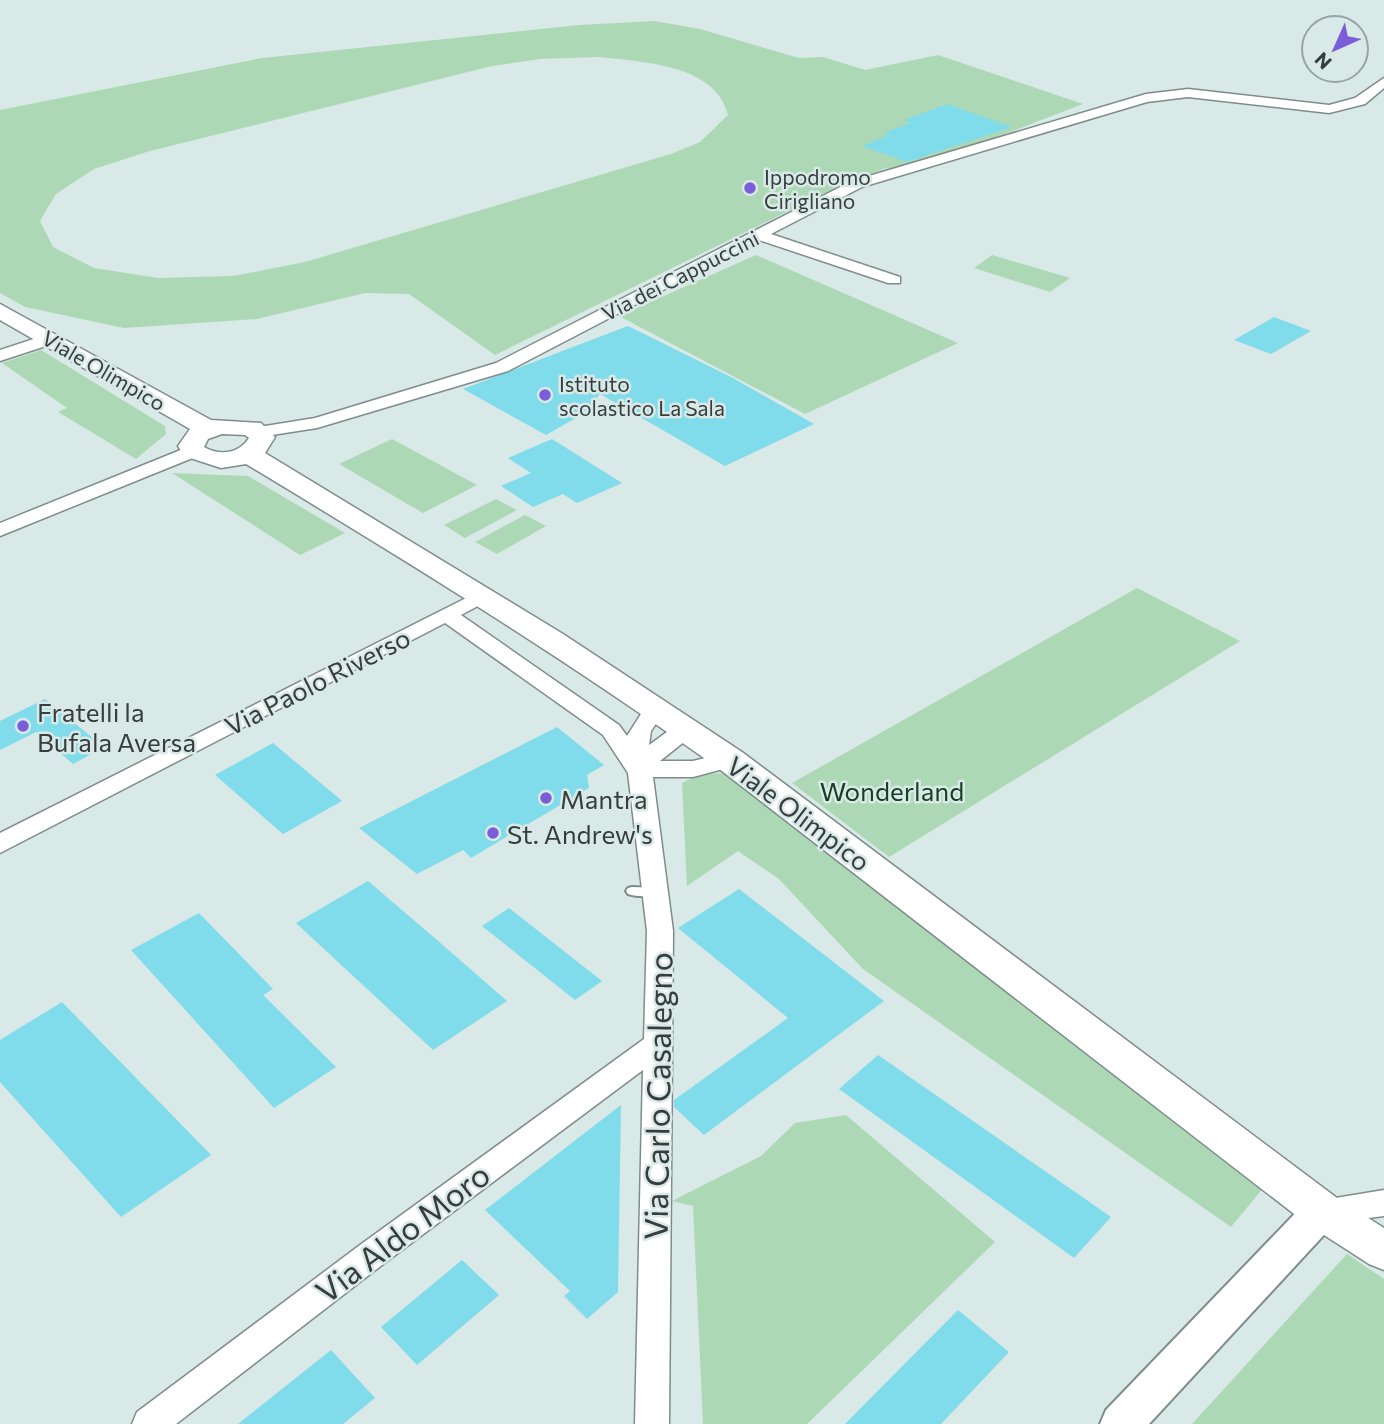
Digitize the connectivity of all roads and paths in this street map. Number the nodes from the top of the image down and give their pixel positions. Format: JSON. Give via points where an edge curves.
{"nodes":[{"id":1,"x":1384,"y":82,"type":"edge"},
{"id":2,"x":758,"y":235,"type":"junction"},
{"id":3,"x":894,"y":280,"type":"dead end"},
{"id":4,"x":0,"y":311,"type":"edge"},
{"id":5,"x":42,"y":335,"type":"junction"},
{"id":6,"x":0,"y":343,"type":"edge"},
{"id":7,"x":0,"y":356,"type":"edge"},
{"id":8,"x":208,"y":429,"type":"junction"},
{"id":9,"x":253,"y":443,"type":"junction"},
{"id":10,"x":193,"y":451,"type":"junction"},
{"id":11,"x":0,"y":530,"type":"edge"},
{"id":12,"x":484,"y":594,"type":"junction"},
{"id":13,"x":446,"y":614,"type":"junction"},
{"id":14,"x":656,"y":708,"type":"junction"},
{"id":15,"x":707,"y":744,"type":"junction"},
{"id":16,"x":639,"y":769,"type":"junction"},
{"id":17,"x":0,"y":844,"type":"edge"},
{"id":18,"x":658,"y":1044,"type":"junction"},
{"id":19,"x":1384,"y":1203,"type":"edge"},
{"id":20,"x":1322,"y":1211,"type":"junction"},
{"id":21,"x":1384,"y":1251,"type":"edge"},
{"id":22,"x":149,"y":1424,"type":"edge"},
{"id":23,"x":652,"y":1424,"type":"edge"},
{"id":24,"x":1121,"y":1424,"type":"edge"}],
"edges":[{"from":1,"to":2,"type":"street","name":"Via dei Cappuccini","via":[[1360,102],[1329,109],[1188,93],[1146,98],[857,184]]},
{"from":2,"to":3,"type":"street"},
{"from":2,"to":9,"type":"street","name":"Via dei Cappuccini","via":[[502,367]]},
{"from":4,"to":5,"type":"main road","name":"Viale Olimpico"},
{"from":5,"to":6,"type":"street"},
{"from":5,"to":7,"type":"street"},
{"from":5,"to":8,"type":"main road","name":"Viale Olimpico"},
{"from":8,"to":9,"type":"main road","via":[[252,428]]},
{"from":8,"to":10,"type":"main road","via":[[193,440]]},
{"from":9,"to":10,"type":"main road","via":[[216,460]]},
{"from":9,"to":12,"type":"main road","name":"Viale Olimpico"},
{"from":10,"to":11,"type":"street"},
{"from":12,"to":13,"type":"street","name":"Via Paolo Riverso"},
{"from":12,"to":14,"type":"main road","name":"Viale Olimpico"},
{"from":13,"to":16,"type":"street","via":[[611,730]]},
{"from":13,"to":17,"type":"street","name":"Via Paolo Riverso"},
{"from":14,"to":15,"type":"main road","name":"Viale Olimpico"},
{"from":14,"to":16,"type":"street","name":"Via Carlo Casalegno","via":[[640,730],[636,746]]},
{"from":15,"to":16,"type":"street","via":[[662,746]]},
{"from":15,"to":16,"type":"street","via":[[693,769]]},
{"from":15,"to":20,"type":"main road","name":"Viale Olimpico"},
{"from":16,"to":18,"type":"street","name":"Via Carlo Casalegno","via":[[643,891],[660,930]]},
{"from":18,"to":22,"type":"street","name":"Via Aldo Moro"},
{"from":18,"to":23,"type":"street","name":"Via Carlo Casalegno"},
{"from":19,"to":20,"type":"street"},
{"from":20,"to":21,"type":"main road","name":"Viale Olimpico"},
{"from":20,"to":24,"type":"street"}]}
